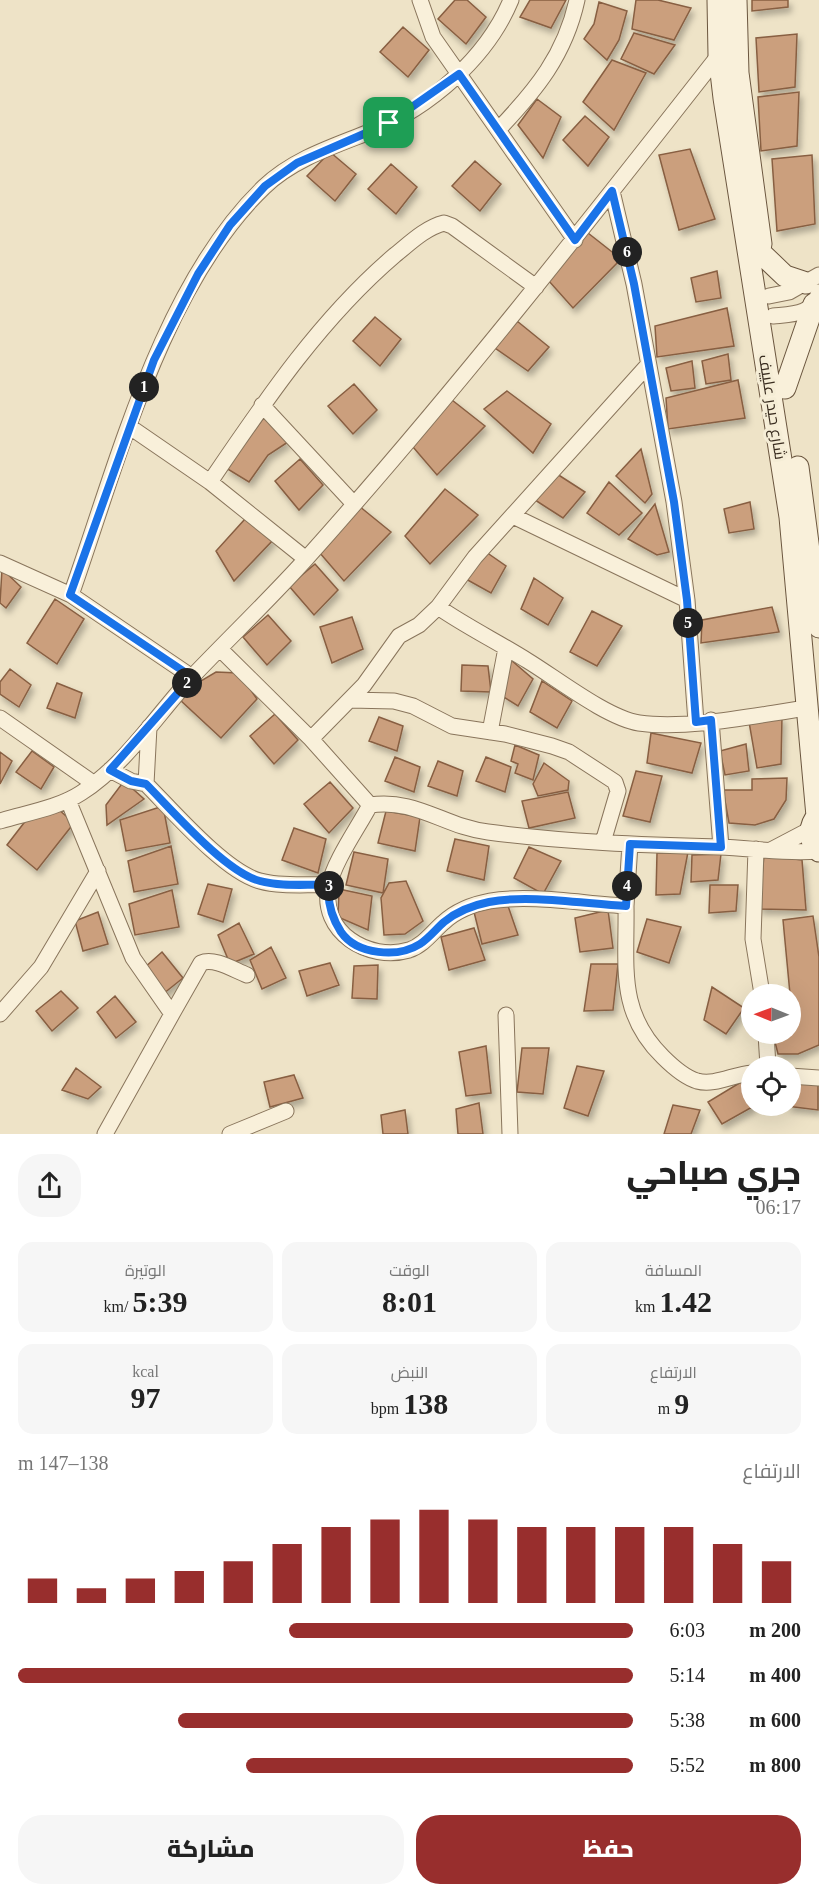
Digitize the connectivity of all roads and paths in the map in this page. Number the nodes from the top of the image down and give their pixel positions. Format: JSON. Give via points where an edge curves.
{"nodes":[{"id":1,"x":420,"y":0,"type":"edge"},
{"id":2,"x":511,"y":0,"type":"edge"},
{"id":3,"x":577,"y":0,"type":"edge"},
{"id":4,"x":718,"y":0,"type":"edge"},
{"id":5,"x":736,"y":0,"type":"edge"},
{"id":6,"x":719,"y":55,"type":"junction"},
{"id":7,"x":459,"y":74,"type":"junction"},
{"id":8,"x":498,"y":130,"type":"junction"},
{"id":9,"x":612,"y":191,"type":"junction"},
{"id":10,"x":575,"y":240,"type":"junction"},
{"id":11,"x":762,"y":254,"type":"junction"},
{"id":12,"x":536,"y":287,"type":"junction"},
{"id":13,"x":814,"y":288,"type":"edge"},
{"id":14,"x":771,"y":306,"type":"junction"},
{"id":15,"x":812,"y":328,"type":"edge"},
{"id":16,"x":647,"y":366,"type":"junction"},
{"id":17,"x":785,"y":388,"type":"junction"},
{"id":18,"x":262,"y":405,"type":"junction"},
{"id":19,"x":130,"y":427,"type":"junction"},
{"id":20,"x":210,"y":482,"type":"junction"},
{"id":21,"x":354,"y":504,"type":"junction"},
{"id":22,"x":513,"y":516,"type":"junction"},
{"id":23,"x":306,"y":559,"type":"junction"},
{"id":24,"x":0,"y":563,"type":"edge"},
{"id":25,"x":70,"y":595,"type":"junction"},
{"id":26,"x":687,"y":600,"type":"junction"},
{"id":27,"x":438,"y":607,"type":"junction"},
{"id":28,"x":819,"y":627,"type":"edge"},
{"id":29,"x":506,"y":648,"type":"junction"},
{"id":30,"x":221,"y":650,"type":"junction"},
{"id":31,"x":192,"y":677,"type":"junction"},
{"id":32,"x":350,"y":700,"type":"junction"},
{"id":33,"x":807,"y":708,"type":"junction"},
{"id":34,"x":0,"y":718,"type":"edge"},
{"id":35,"x":703,"y":721,"type":"junction"},
{"id":36,"x":149,"y":727,"type":"junction"},
{"id":37,"x":490,"y":732,"type":"junction"},
{"id":38,"x":311,"y":739,"type":"junction"},
{"id":39,"x":110,"y":770,"type":"junction"},
{"id":40,"x":93,"y":783,"type":"junction"},
{"id":41,"x":146,"y":784,"type":"junction"},
{"id":42,"x":68,"y":800,"type":"junction"},
{"id":43,"x":370,"y":805,"type":"junction"},
{"id":44,"x":816,"y":820,"type":"edge"},
{"id":45,"x":0,"y":821,"type":"edge"},
{"id":46,"x":603,"y":842,"type":"junction"},
{"id":47,"x":630,"y":844,"type":"junction"},
{"id":48,"x":721,"y":847,"type":"junction"},
{"id":49,"x":764,"y":849,"type":"junction"},
{"id":50,"x":819,"y":851,"type":"edge"},
{"id":51,"x":98,"y":871,"type":"junction"},
{"id":52,"x":329,"y":885,"type":"junction"},
{"id":53,"x":626,"y":906,"type":"junction"},
{"id":54,"x":247,"y":975,"type":"dead end"},
{"id":55,"x":760,"y":984,"type":"edge"},
{"id":56,"x":0,"y":1014,"type":"edge"},
{"id":57,"x":172,"y":1014,"type":"junction"},
{"id":58,"x":506,"y":1015,"type":"dead end"},
{"id":59,"x":741,"y":1076,"type":"edge"},
{"id":60,"x":801,"y":1077,"type":"edge"},
{"id":61,"x":819,"y":1078,"type":"edge"},
{"id":62,"x":285,"y":1111,"type":"dead end"},
{"id":63,"x":105,"y":1134,"type":"edge"},
{"id":64,"x":230,"y":1134,"type":"edge"},
{"id":65,"x":510,"y":1134,"type":"edge"}],
"edges":[{"from":1,"to":7,"type":"street","via":[[430,31]]},
{"from":2,"to":7,"type":"street","via":[[500,26]]},
{"from":3,"to":8,"type":"street","via":[[570,30],[550,68],[528,99]]},
{"from":4,"to":6,"type":"main road","name":"شارع حيدر علييف"},
{"from":5,"to":11,"type":"main road","name":"شارع حيدر علييف","via":[[738,73]]},
{"from":6,"to":9,"type":"street"},
{"from":6,"to":33,"type":"main road","name":"شارع حيدر علييف","via":[[790,517]]},
{"from":7,"to":8,"type":"street"},
{"from":7,"to":19,"type":"street","via":[[389,123],[297,163],[265,186],[230,225],[198,274],[154,360]]},
{"from":8,"to":10,"type":"street"},
{"from":9,"to":10,"type":"street"},
{"from":9,"to":16,"type":"street","via":[[634,284]]},
{"from":10,"to":12,"type":"street"},
{"from":11,"to":13,"type":"main road","via":[[784,276]]},
{"from":11,"to":14,"type":"main road","name":"شارع حيدر علييف"},
{"from":12,"to":18,"type":"street","via":[[452,226],[444,223],[432,227],[350,298],[288,368]]},
{"from":12,"to":21,"type":"street"},
{"from":13,"to":14,"type":"street","via":[[789,292]]},
{"from":13,"to":14,"type":"street","via":[[807,311]]},
{"from":13,"to":15,"type":"main road"},
{"from":14,"to":17,"type":"main road","name":"شارع حيدر علييف"},
{"from":15,"to":17,"type":"main road"},
{"from":16,"to":22,"type":"street"},
{"from":16,"to":26,"type":"street","via":[[672,490]]},
{"from":17,"to":28,"type":"main road","name":"شارع حيدر علييف"},
{"from":18,"to":20,"type":"street"},
{"from":18,"to":21,"type":"street"},
{"from":19,"to":20,"type":"street"},
{"from":19,"to":25,"type":"street"},
{"from":20,"to":23,"type":"street"},
{"from":21,"to":23,"type":"street"},
{"from":22,"to":26,"type":"street"},
{"from":22,"to":27,"type":"street","via":[[475,556]]},
{"from":23,"to":30,"type":"street"},
{"from":24,"to":25,"type":"street"},
{"from":25,"to":31,"type":"street"},
{"from":26,"to":35,"type":"street"},
{"from":27,"to":29,"type":"street"},
{"from":27,"to":32,"type":"street","via":[[419,625],[399,636]]},
{"from":29,"to":35,"type":"street","via":[[624,718],[653,725]]},
{"from":29,"to":37,"type":"street"},
{"from":30,"to":31,"type":"street"},
{"from":30,"to":38,"type":"street"},
{"from":31,"to":36,"type":"street"},
{"from":32,"to":37,"type":"street","via":[[394,701],[452,726]]},
{"from":32,"to":38,"type":"street"},
{"from":33,"to":35,"type":"street"},
{"from":33,"to":44,"type":"main road","name":"شارع حيدر علييف"},
{"from":34,"to":40,"type":"street"},
{"from":35,"to":48,"type":"street"},
{"from":36,"to":39,"type":"street"},
{"from":36,"to":41,"type":"street"},
{"from":37,"to":46,"type":"street","via":[[569,752],[615,782],[618,791]]},
{"from":38,"to":43,"type":"street"},
{"from":39,"to":40,"type":"street"},
{"from":39,"to":41,"type":"street"},
{"from":40,"to":42,"type":"street"},
{"from":41,"to":52,"type":"street","via":[[213,850],[251,878],[262,882]]},
{"from":42,"to":45,"type":"street"},
{"from":42,"to":51,"type":"street"},
{"from":43,"to":46,"type":"street","via":[[392,803],[424,810],[458,825],[488,832]]},
{"from":43,"to":52,"type":"street"},
{"from":44,"to":49,"type":"street"},
{"from":44,"to":50,"type":"main road","name":"شارع حيدر علييف","via":[[811,838]]},
{"from":46,"to":47,"type":"street"},
{"from":47,"to":48,"type":"street"},
{"from":47,"to":53,"type":"street"},
{"from":48,"to":49,"type":"street"},
{"from":49,"to":50,"type":"street"},
{"from":49,"to":55,"type":"street","via":[[753,939]]},
{"from":51,"to":56,"type":"street","via":[[41,967]]},
{"from":51,"to":57,"type":"street","via":[[133,958]]},
{"from":52,"to":53,"type":"street","via":[[330,908],[344,937],[361,948],[383,952],[410,949],[458,912],[488,902],[514,899]]},
{"from":53,"to":59,"type":"street","via":[[628,989],[633,1016],[642,1034],[682,1074],[697,1081]]},
{"from":54,"to":57,"type":"street","via":[[217,963],[201,963]]},
{"from":57,"to":63,"type":"street"},
{"from":58,"to":65,"type":"street"},
{"from":60,"to":61,"type":"street"},
{"from":62,"to":64,"type":"street"}]}
